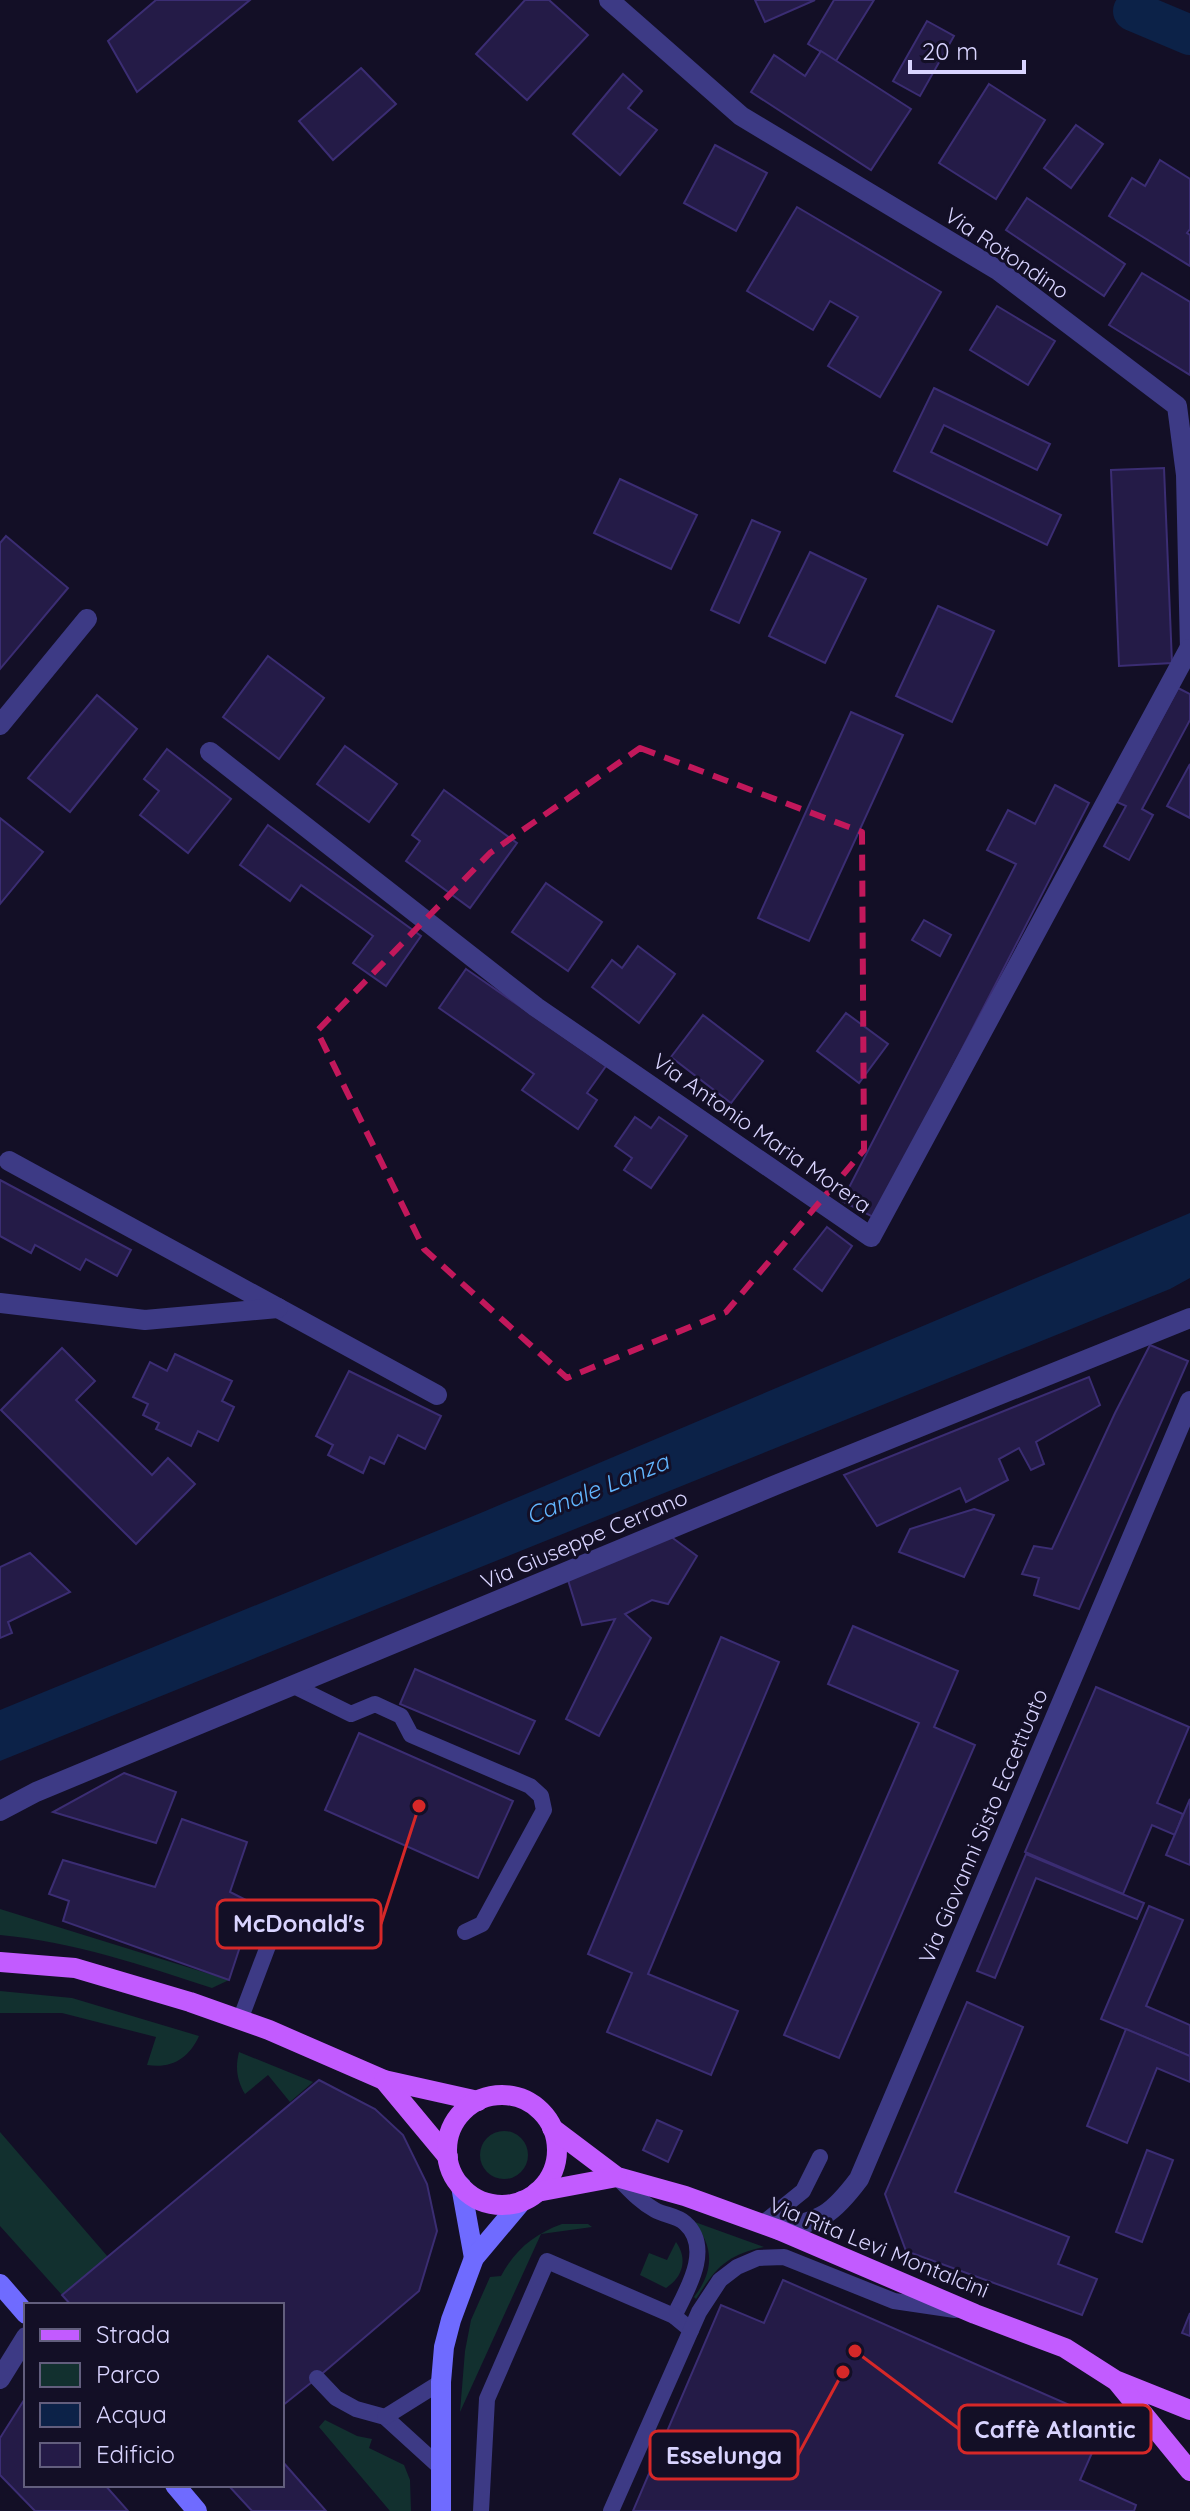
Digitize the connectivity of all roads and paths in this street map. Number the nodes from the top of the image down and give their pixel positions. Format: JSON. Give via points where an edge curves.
{"nodes":[{"id":1,"x":609,"y":0,"type":"edge"},
{"id":2,"x":87,"y":619,"type":"dead end"},
{"id":3,"x":1189,"y":650,"type":"edge"},
{"id":4,"x":0,"y":725,"type":"edge"},
{"id":5,"x":210,"y":752,"type":"dead end"},
{"id":6,"x":9,"y":1161,"type":"dead end"},
{"id":7,"x":0,"y":1303,"type":"edge"},
{"id":8,"x":278,"y":1308,"type":"junction"},
{"id":9,"x":1190,"y":1318,"type":"edge"},
{"id":10,"x":437,"y":1395,"type":"dead end"},
{"id":11,"x":1190,"y":1401,"type":"edge"},
{"id":12,"x":294,"y":1686,"type":"junction"},
{"id":13,"x":0,"y":1811,"type":"edge"},
{"id":14,"x":465,"y":1932,"type":"dead end"},
{"id":15,"x":268,"y":1946,"type":"dead end"},
{"id":16,"x":0,"y":1962,"type":"edge"},
{"id":17,"x":240,"y":2020,"type":"junction"},
{"id":18,"x":384,"y":2080,"type":"junction"},
{"id":19,"x":478,"y":2101,"type":"junction"},
{"id":20,"x":552,"y":2128,"type":"junction"},
{"id":21,"x":448,"y":2157,"type":"junction"},
{"id":22,"x":820,"y":2157,"type":"dead end"},
{"id":23,"x":617,"y":2177,"type":"junction"},
{"id":24,"x":461,"y":2186,"type":"junction"},
{"id":25,"x":530,"y":2197,"type":"junction"},
{"id":26,"x":770,"y":2227,"type":"junction"},
{"id":27,"x":474,"y":2258,"type":"junction"},
{"id":28,"x":0,"y":2284,"type":"edge"},
{"id":29,"x":24,"y":2312,"type":"edge"},
{"id":30,"x":975,"y":2314,"type":"junction"},
{"id":31,"x":674,"y":2316,"type":"junction"},
{"id":32,"x":691,"y":2330,"type":"junction"},
{"id":33,"x":24,"y":2340,"type":"edge"},
{"id":34,"x":317,"y":2378,"type":"dead end"},
{"id":35,"x":0,"y":2379,"type":"edge"},
{"id":36,"x":1115,"y":2380,"type":"junction"},
{"id":37,"x":441,"y":2382,"type":"junction"},
{"id":38,"x":1190,"y":2410,"type":"edge"},
{"id":39,"x":385,"y":2417,"type":"junction"},
{"id":40,"x":441,"y":2468,"type":"junction"},
{"id":41,"x":1190,"y":2471,"type":"edge"},
{"id":42,"x":177,"y":2487,"type":"edge"},
{"id":43,"x":197,"y":2511,"type":"edge"},
{"id":44,"x":441,"y":2511,"type":"edge"},
{"id":45,"x":481,"y":2511,"type":"edge"},
{"id":46,"x":611,"y":2511,"type":"edge"}],
"edges":[{"from":1,"to":3,"type":"street","name":"Via Rotondino","via":[[741,116],[999,271],[1177,406],[1186,475]]},
{"from":2,"to":4,"type":"street"},
{"from":3,"to":5,"type":"street","name":"Via Antonio Maria Morera","via":[[871,1237],[536,1007]]},
{"from":6,"to":8,"type":"street"},
{"from":7,"to":8,"type":"street","via":[[145,1320]]},
{"from":8,"to":10,"type":"street"},
{"from":9,"to":12,"type":"street","name":"Via Giuseppe Cerrano"},
{"from":11,"to":26,"type":"street","name":"Via Giovanni Sisto Eccettuato","via":[[859,2179],[838,2206],[813,2222]]},
{"from":12,"to":13,"type":"street","name":"Via Giuseppe Cerrano"},
{"from":12,"to":14,"type":"lane","via":[[351,1714],[375,1704],[401,1716],[411,1735],[530,1786],[541,1796],[544,1810],[482,1924]]},
{"from":15,"to":17,"type":"lane"},
{"from":16,"to":17,"type":"main road","via":[[75,1968]]},
{"from":17,"to":18,"type":"main road"},
{"from":18,"to":19,"type":"main road"},
{"from":18,"to":21,"type":"main road"},
{"from":19,"to":20,"type":"main road","via":[[503,2096],[529,2102]]},
{"from":19,"to":21,"type":"main road","via":[[453,2126]]},
{"from":20,"to":23,"type":"main road","name":"Via Rita Levi Montalcini"},
{"from":20,"to":25,"type":"main road","via":[[555,2163],[549,2179]]},
{"from":21,"to":24,"type":"main road"},
{"from":22,"to":26,"type":"lane","via":[[803,2191]]},
{"from":23,"to":25,"type":"main road","name":"Via Rita Levi Montalcini"},
{"from":23,"to":26,"type":"main road","name":"Via Rita Levi Montalcini"},
{"from":23,"to":31,"type":"lane","via":[[654,2210],[685,2223],[697,2244],[698,2264]]},
{"from":24,"to":25,"type":"main road","via":[[488,2203],[505,2205]]},
{"from":24,"to":27,"type":"main road"},
{"from":25,"to":27,"type":"main road"},
{"from":26,"to":30,"type":"main road","name":"Via Rita Levi Montalcini"},
{"from":27,"to":37,"type":"main road","via":[[451,2320]]},
{"from":28,"to":29,"type":"main road"},
{"from":30,"to":32,"type":"lane","via":[[894,2301],[784,2257],[758,2258],[720,2280]]},
{"from":30,"to":36,"type":"main road","name":"Via Rita Levi Montalcini","via":[[1065,2348]]},
{"from":31,"to":32,"type":"lane"},
{"from":31,"to":45,"type":"lane","via":[[547,2261],[487,2399]]},
{"from":32,"to":46,"type":"lane"},
{"from":33,"to":35,"type":"street"},
{"from":34,"to":39,"type":"lane","via":[[336,2398]]},
{"from":36,"to":38,"type":"main road","name":"Via Rita Levi Montalcini"},
{"from":36,"to":41,"type":"main road","name":"Via Rita Levi Montalcini"},
{"from":37,"to":39,"type":"lane"},
{"from":37,"to":40,"type":"main road"},
{"from":39,"to":40,"type":"lane"},
{"from":40,"to":44,"type":"main road"},
{"from":42,"to":43,"type":"main road"}]}
